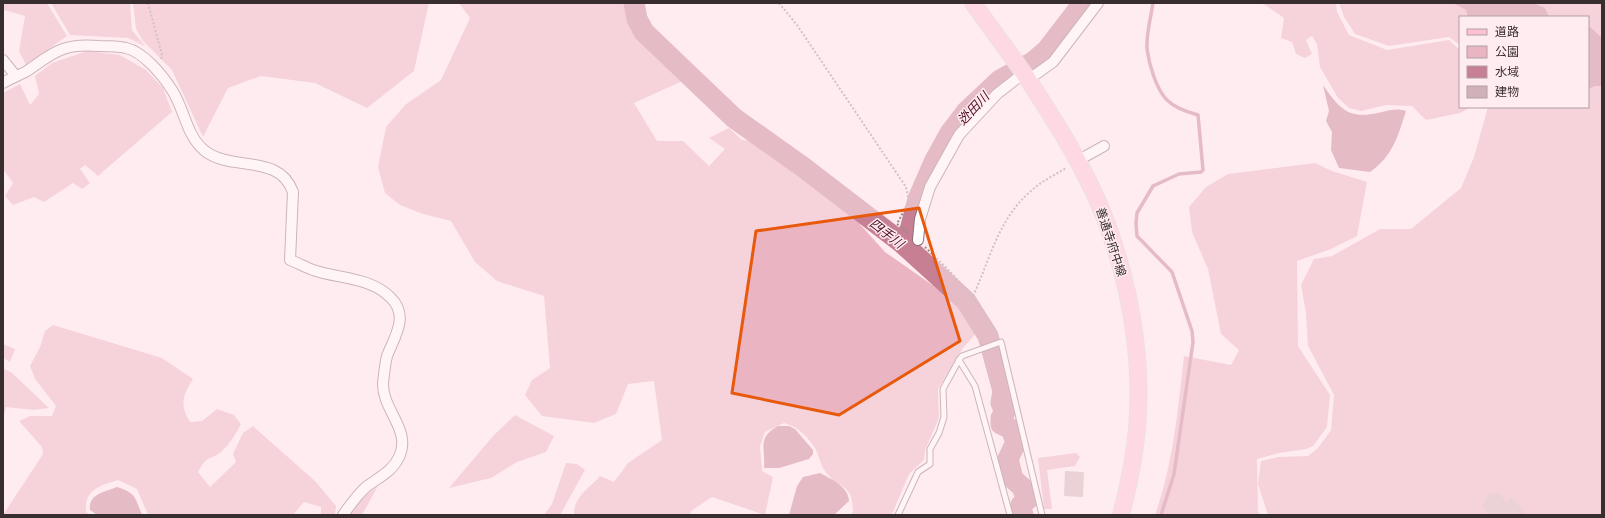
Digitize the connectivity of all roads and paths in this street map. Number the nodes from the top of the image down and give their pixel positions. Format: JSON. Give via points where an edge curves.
{"nodes":[{"id":1,"x":148,"y":3,"type":"edge"},
{"id":2,"x":779,"y":3,"type":"edge"},
{"id":3,"x":973,"y":3,"type":"edge"},
{"id":4,"x":1098,"y":3,"type":"edge"},
{"id":5,"x":3,"y":60,"type":"edge"},
{"id":6,"x":158,"y":70,"type":"junction"},
{"id":7,"x":1023,"y":72,"type":"junction"},
{"id":8,"x":15,"y":75,"type":"junction"},
{"id":9,"x":3,"y":83,"type":"edge"},
{"id":10,"x":1104,"y":146,"type":"dead end"},
{"id":11,"x":1077,"y":161,"type":"junction"},
{"id":12,"x":904,"y":230,"type":"dead end"},
{"id":13,"x":918,"y":240,"type":"joint"},
{"id":14,"x":973,"y":297,"type":"junction"},
{"id":15,"x":999,"y":342,"type":"junction"},
{"id":16,"x":961,"y":358,"type":"junction"},
{"id":17,"x":343,"y":515,"type":"edge"},
{"id":18,"x":898,"y":515,"type":"edge"},
{"id":19,"x":1010,"y":515,"type":"edge"},
{"id":20,"x":1042,"y":515,"type":"edge"},
{"id":21,"x":1121,"y":515,"type":"edge"}],
"edges":[{"from":1,"to":6,"type":"path","via":[[162,55]]},
{"from":2,"to":12,"type":"path","via":[[797,25],[906,187],[909,201],[897,224]]},
{"from":3,"to":7,"type":"main road","name":"善通寺府中線"},
{"from":4,"to":7,"type":"street","via":[[1053,62]]},
{"from":5,"to":8,"type":"street"},
{"from":6,"to":8,"type":"street","via":[[137,52],[127,48],[89,45],[65,48],[48,55],[26,72]]},
{"from":6,"to":17,"type":"street","via":[[173,91],[193,139],[204,150],[215,158],[280,172],[289,181],[293,192],[290,260],[313,270],[366,282],[385,293],[399,307],[401,317],[387,358],[383,385],[404,445],[394,466],[366,488]]},
{"from":7,"to":11,"type":"main road","name":"善通寺府中線"},
{"from":7,"to":13,"type":"street","via":[[997,94],[959,135],[930,187],[920,219]]},
{"from":8,"to":9,"type":"street"},
{"from":10,"to":11,"type":"street"},
{"from":11,"to":14,"type":"path","via":[[1033,189],[1004,222]]},
{"from":11,"to":21,"type":"main road","name":"善通寺府中線","via":[[1104,216],[1113,243],[1125,287],[1136,348],[1137,428],[1134,458]]},
{"from":13,"to":14,"type":"path"},
{"from":14,"to":15,"type":"path","via":[[991,323]]},
{"from":15,"to":16,"type":"lane"},
{"from":15,"to":20,"type":"lane"},
{"from":16,"to":18,"type":"lane","via":[[943,389],[944,417],[930,449],[930,464],[918,472]]},
{"from":16,"to":19,"type":"lane","via":[[975,386]]}]}
